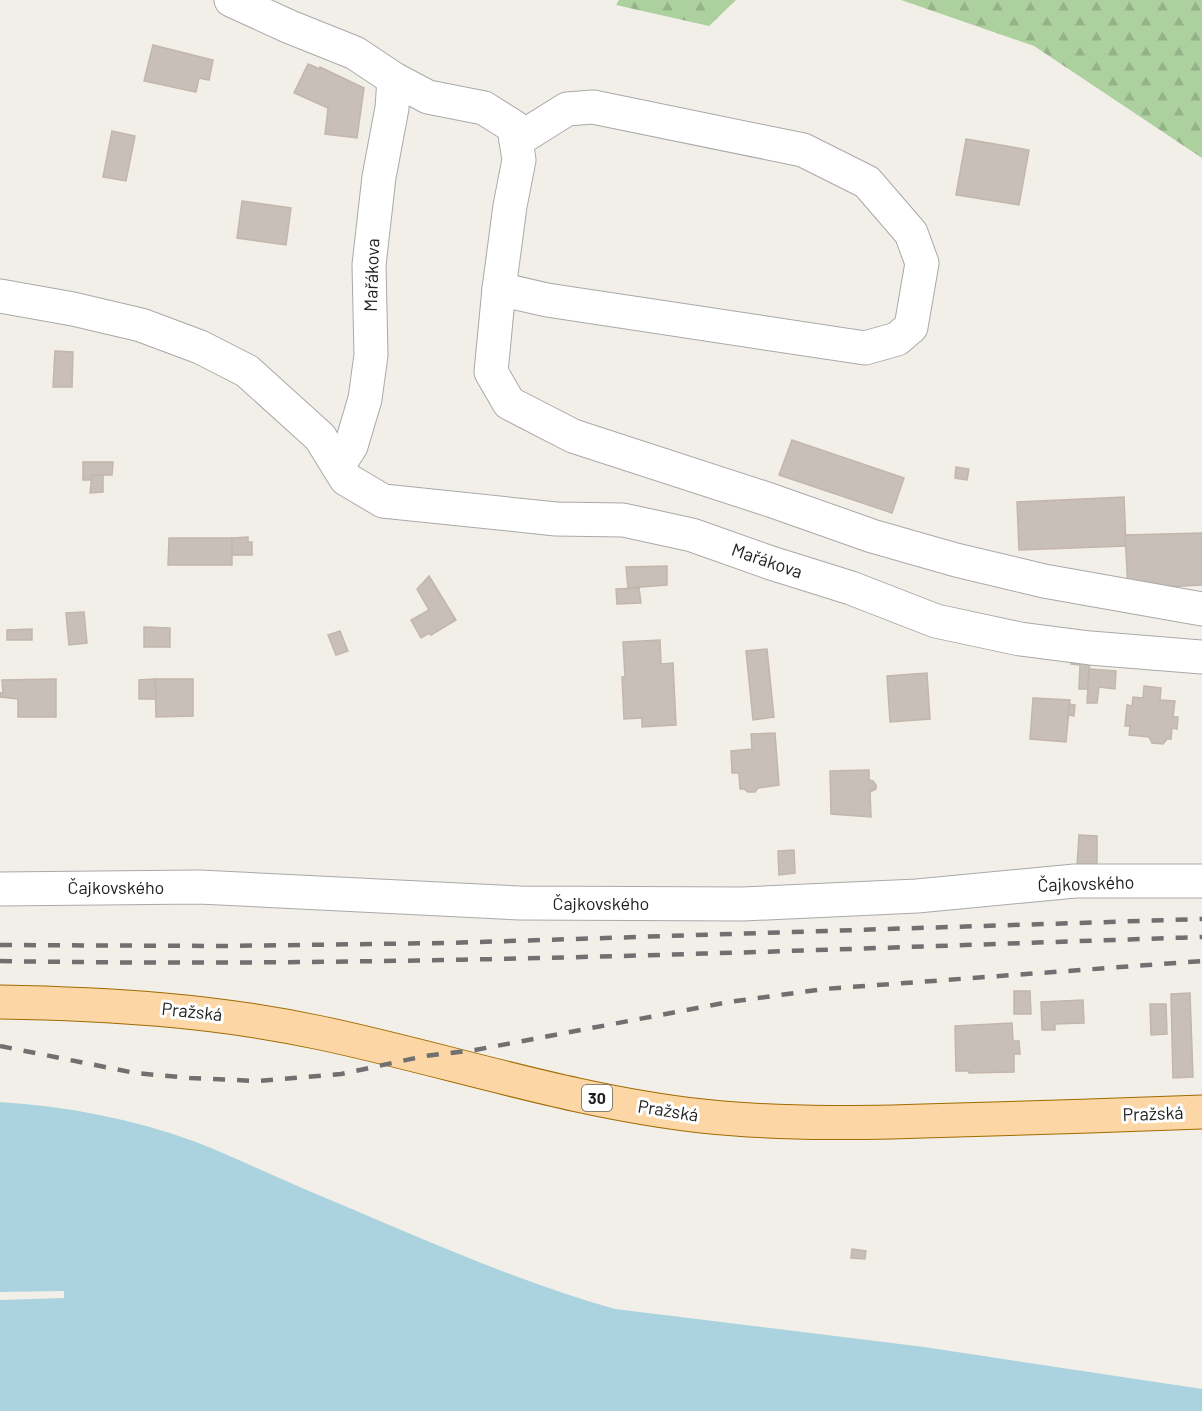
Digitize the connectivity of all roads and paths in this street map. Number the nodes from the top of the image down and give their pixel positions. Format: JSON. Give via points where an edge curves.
{"nodes":[{"id":1,"x":231,"y":0,"type":"edge"},
{"id":2,"x":394,"y":79,"type":"junction"},
{"id":3,"x":516,"y":141,"type":"junction"},
{"id":4,"x":499,"y":289,"type":"junction"},
{"id":5,"x":0,"y":296,"type":"edge"},
{"id":6,"x":338,"y":466,"type":"junction"},
{"id":7,"x":1202,"y":609,"type":"edge"},
{"id":8,"x":1202,"y":657,"type":"edge"},
{"id":9,"x":1202,"y":881,"type":"edge"},
{"id":10,"x":0,"y":889,"type":"edge"},
{"id":11,"x":0,"y":1002,"type":"edge"},
{"id":12,"x":1202,"y":1112,"type":"edge"}],
"edges":[{"from":1,"to":2,"type":"street","via":[[355,53]]},
{"from":2,"to":3,"type":"street","via":[[428,97],[484,108],[514,127]]},
{"from":2,"to":6,"type":"street","name":"Mařákova","via":[[369,265],[370,355],[365,399],[351,446]]},
{"from":3,"to":4,"type":"street","via":[[519,160]]},
{"from":3,"to":4,"type":"street","via":[[567,109],[592,107],[803,150],[867,182],[911,233],[922,263],[911,327],[897,339],[865,348],[547,300]]},
{"from":4,"to":7,"type":"street","via":[[491,372],[509,403],[573,436],[872,537],[1044,581]]},
{"from":5,"to":6,"type":"street","name":"Mařákova","via":[[141,325],[200,347],[247,371],[320,437]]},
{"from":6,"to":8,"type":"street","name":"Mařákova","via":[[346,479],[383,501],[556,519],[623,520],[692,535],[936,621],[1020,639]]},
{"from":9,"to":10,"type":"street","name":"Čajkovského","via":[[1076,881],[917,896],[743,904],[520,903],[199,887]]},
{"from":11,"to":12,"type":"main road","name":"Pražská","number":"30","via":[[137,1006],[226,1015],[318,1032],[636,1106],[702,1116],[789,1123]]}]}
